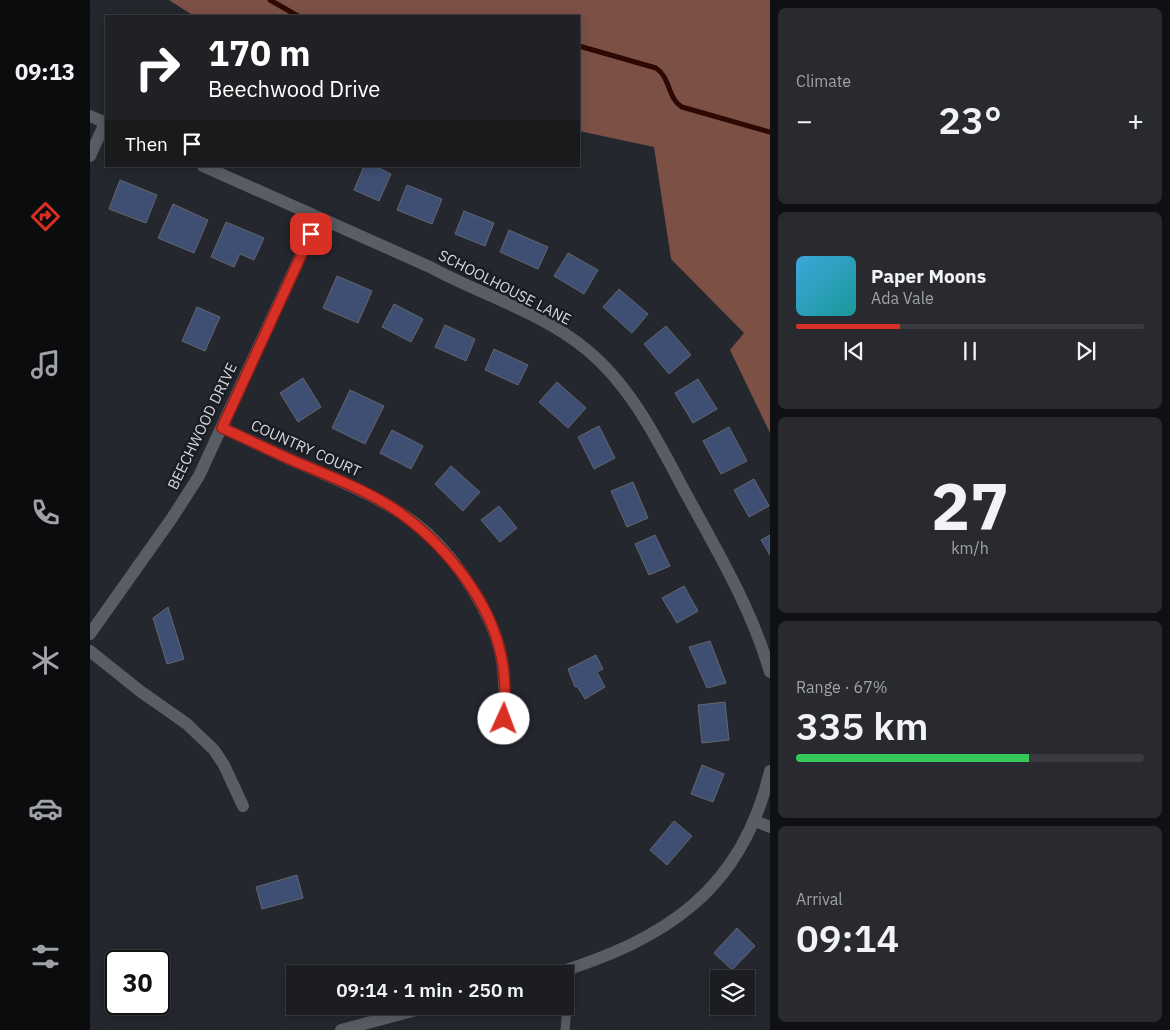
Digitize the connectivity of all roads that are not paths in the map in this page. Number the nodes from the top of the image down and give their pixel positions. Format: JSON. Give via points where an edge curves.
{"nodes":[{"id":1,"x":90,"y":116,"type":"edge"},
{"id":2,"x":105,"y":123,"type":"edge"},
{"id":3,"x":105,"y":125,"type":"edge"},
{"id":4,"x":90,"y":156,"type":"edge"},
{"id":5,"x":205,"y":167,"type":"edge"},
{"id":6,"x":318,"y":218,"type":"junction"},
{"id":7,"x":222,"y":428,"type":"junction"},
{"id":8,"x":90,"y":634,"type":"edge"},
{"id":9,"x":90,"y":651,"type":"edge"},
{"id":10,"x":770,"y":672,"type":"edge"},
{"id":11,"x":504,"y":719,"type":"dead end"},
{"id":12,"x":770,"y":771,"type":"edge"},
{"id":13,"x":243,"y":806,"type":"dead end"},
{"id":14,"x":755,"y":821,"type":"junction"},
{"id":15,"x":770,"y":827,"type":"edge"},
{"id":16,"x":574,"y":967,"type":"edge"},
{"id":17,"x":397,"y":1015,"type":"edge"},
{"id":18,"x":566,"y":1015,"type":"edge"},
{"id":19,"x":341,"y":1030,"type":"edge"},
{"id":20,"x":565,"y":1030,"type":"edge"}],
"edges":[{"from":1,"to":2,"type":"street"},
{"from":3,"to":4,"type":"street"},
{"from":5,"to":6,"type":"street","name":"SCHOOLHOUSE LANE"},
{"from":6,"to":7,"type":"street","name":"BEECHWOOD DRIVE"},
{"from":6,"to":10,"type":"street","name":"SCHOOLHOUSE LANE","via":[[515,307],[569,338],[604,366],[633,402],[698,514],[745,605]]},
{"from":7,"to":8,"type":"street","name":"BEECHWOOD DRIVE","via":[[186,498]]},
{"from":7,"to":11,"type":"street","name":"COUNTRY COURT","via":[[391,507],[442,548],[477,599],[495,636],[504,671]]},
{"from":9,"to":13,"type":"street","via":[[187,724],[207,744],[224,765]]},
{"from":12,"to":14,"type":"street"},
{"from":14,"to":15,"type":"street"},
{"from":14,"to":16,"type":"street","via":[[746,841],[721,876],[672,921],[613,954]]},
{"from":17,"to":19,"type":"street"},
{"from":18,"to":20,"type":"lane"}]}
